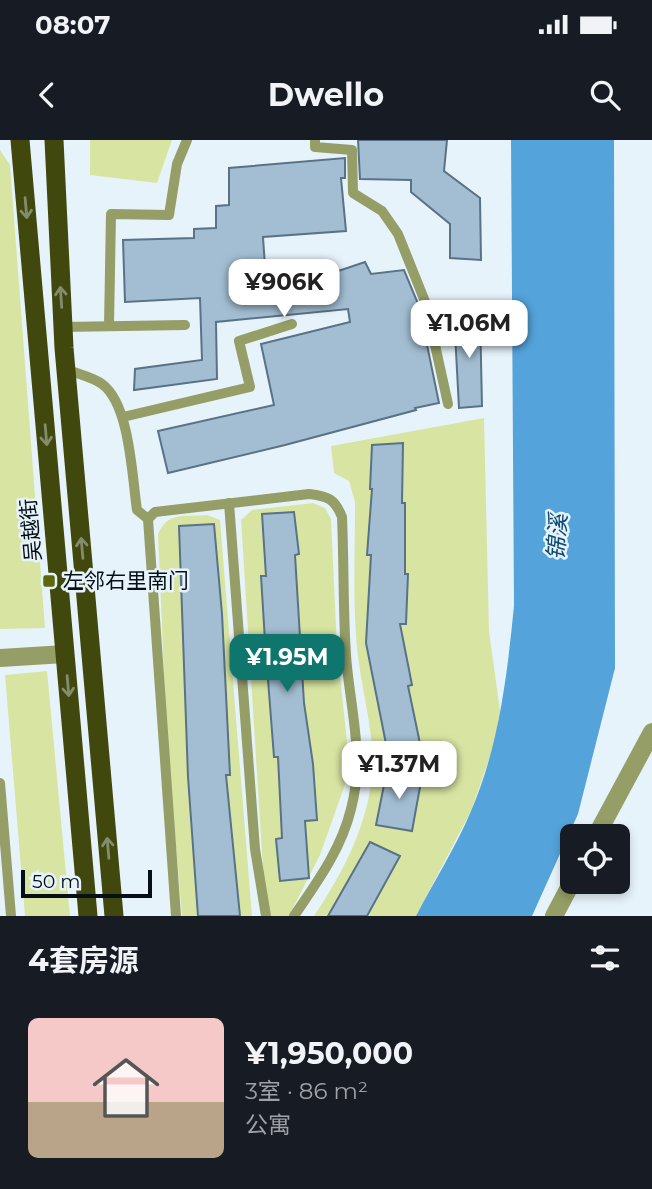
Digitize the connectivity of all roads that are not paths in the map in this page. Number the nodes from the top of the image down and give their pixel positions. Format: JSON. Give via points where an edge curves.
{"nodes":[{"id":1,"x":20,"y":140,"type":"edge"},
{"id":2,"x":54,"y":140,"type":"edge"},
{"id":3,"x":187,"y":140,"type":"edge"},
{"id":4,"x":315,"y":140,"type":"edge"},
{"id":5,"x":292,"y":324,"type":"dead end"},
{"id":6,"x":185,"y":325,"type":"dead end"},
{"id":7,"x":109,"y":326,"type":"junction"},
{"id":8,"x":63,"y":327,"type":"junction"},
{"id":9,"x":66,"y":369,"type":"junction"},
{"id":10,"x":448,"y":404,"type":"dead end"},
{"id":11,"x":123,"y":417,"type":"junction"},
{"id":12,"x":229,"y":503,"type":"junction"},
{"id":13,"x":148,"y":519,"type":"junction"},
{"id":14,"x":65,"y":654,"type":"junction"},
{"id":15,"x":0,"y":658,"type":"edge"},
{"id":16,"x":652,"y":732,"type":"edge"},
{"id":17,"x":0,"y":783,"type":"edge"},
{"id":18,"x":602,"y":824,"type":"edge"},
{"id":19,"x":566,"y":894,"type":"edge"},
{"id":20,"x":11,"y":916,"type":"edge"},
{"id":21,"x":88,"y":916,"type":"edge"},
{"id":22,"x":114,"y":916,"type":"edge"},
{"id":23,"x":176,"y":916,"type":"edge"},
{"id":24,"x":266,"y":916,"type":"edge"},
{"id":25,"x":294,"y":916,"type":"edge"},
{"id":26,"x":554,"y":916,"type":"edge"}],
"edges":[{"from":1,"to":14,"type":"highway","name":"吴越街","one_way":true},
{"from":8,"to":2,"type":"highway","one_way":true},
{"from":3,"to":7,"type":"lane","via":[[177,164],[170,215],[111,214]]},
{"from":4,"to":10,"type":"lane","via":[[315,147],[352,150],[353,193],[382,211],[398,234],[426,304]]},
{"from":5,"to":11,"type":"lane","via":[[239,341],[250,387]]},
{"from":6,"to":7,"type":"lane"},
{"from":7,"to":8,"type":"lane"},
{"from":8,"to":9,"type":"highway"},
{"from":9,"to":11,"type":"lane","via":[[102,383]]},
{"from":22,"to":9,"type":"highway","one_way":true},
{"from":11,"to":13,"type":"lane","via":[[137,510]]},
{"from":12,"to":13,"type":"lane","via":[[155,512]]},
{"from":12,"to":24,"type":"lane","via":[[255,849]]},
{"from":12,"to":25,"type":"lane","via":[[327,496],[342,517],[346,656],[359,760],[356,786],[332,860]]},
{"from":13,"to":23,"type":"lane"},
{"from":14,"to":15,"type":"street"},
{"from":14,"to":21,"type":"highway","name":"吴越街","one_way":true},
{"from":16,"to":18,"type":"street"},
{"from":17,"to":20,"type":"lane"},
{"from":19,"to":26,"type":"street"}]}
